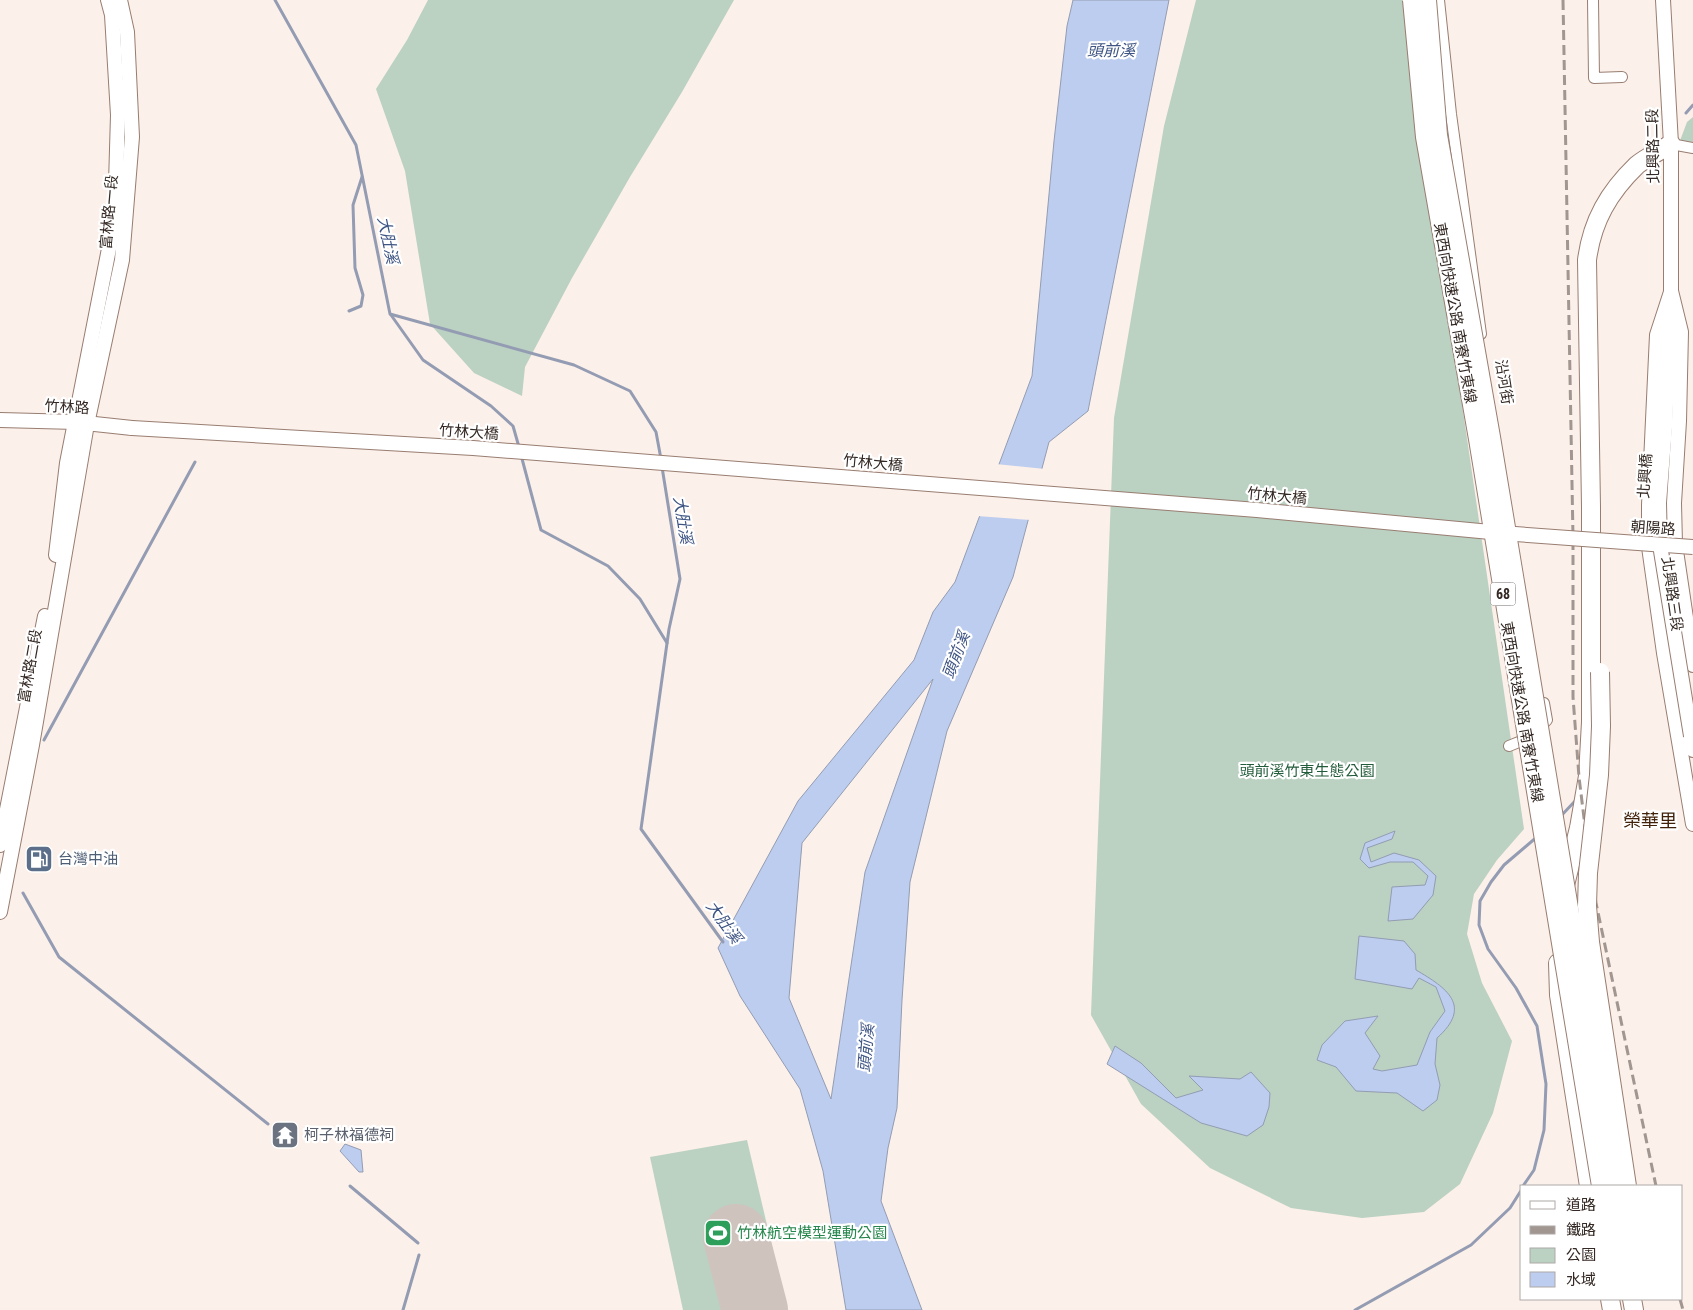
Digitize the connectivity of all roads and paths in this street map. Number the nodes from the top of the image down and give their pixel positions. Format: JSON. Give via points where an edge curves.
{"nodes":[{"id":1,"x":108,"y":0,"type":"edge"},
{"id":2,"x":120,"y":0,"type":"edge"},
{"id":3,"x":1412,"y":0,"type":"edge"},
{"id":4,"x":1427,"y":0,"type":"edge"},
{"id":5,"x":1439,"y":0,"type":"edge"},
{"id":6,"x":1593,"y":0,"type":"edge"},
{"id":7,"x":1663,"y":0,"type":"edge"},
{"id":8,"x":1622,"y":77,"type":"dead end"},
{"id":9,"x":1671,"y":144,"type":"junction"},
{"id":10,"x":1693,"y":148,"type":"edge"},
{"id":11,"x":1671,"y":291,"type":"junction"},
{"id":12,"x":0,"y":420,"type":"edge"},
{"id":13,"x":82,"y":423,"type":"junction"},
{"id":14,"x":132,"y":428,"type":"joint"},
{"id":15,"x":1595,"y":507,"type":"junction"},
{"id":16,"x":1611,"y":541,"type":"joint"},
{"id":17,"x":1675,"y":544,"type":"joint"},
{"id":18,"x":1655,"y":546,"type":"junction"},
{"id":19,"x":1693,"y":547,"type":"edge"},
{"id":20,"x":1693,"y":665,"type":"edge"},
{"id":21,"x":1693,"y":692,"type":"edge"},
{"id":22,"x":1672,"y":695,"type":"junction"},
{"id":23,"x":1509,"y":746,"type":"dead end"},
{"id":24,"x":1693,"y":750,"type":"edge"},
{"id":25,"x":1693,"y":824,"type":"edge"},
{"id":26,"x":10,"y":827,"type":"junction"},
{"id":27,"x":0,"y":845,"type":"edge"},
{"id":28,"x":0,"y":912,"type":"edge"},
{"id":29,"x":1589,"y":1185,"type":"edge"},
{"id":30,"x":1601,"y":1185,"type":"edge"},
{"id":31,"x":1614,"y":1185,"type":"edge"},
{"id":32,"x":1627,"y":1185,"type":"edge"}],
"edges":[{"from":1,"to":13,"type":"main road","name":"富林路一段","via":[[112,15],[118,115],[115,218]]},
{"from":2,"to":13,"type":"main road","name":"富林路一段","via":[[127,32],[132,137],[122,260]]},
{"from":3,"to":30,"type":"highway","name":"東西向快速公路 南寮竹東線","number":"68","bridge":true,"via":[[1425,137]]},
{"from":4,"to":31,"type":"highway","name":"東西向快速公路 南寮竹東線","number":"68","bridge":true,"via":[[1438,135]]},
{"from":5,"to":23,"type":"street","name":"沿河街","via":[[1451,114],[1489,390],[1547,720],[1531,737]]},
{"from":6,"to":8,"type":"street","via":[[1594,78]]},
{"from":7,"to":9,"type":"main road","name":"北興路二段"},
{"from":9,"to":10,"type":"street"},
{"from":9,"to":11,"type":"main road","name":"北興路二段"},
{"from":9,"to":15,"type":"highway","via":[[1638,164],[1618,187],[1594,224],[1589,241]]},
{"from":11,"to":17,"type":"main road","name":"北興路二段","via":[[1681,332]]},
{"from":11,"to":18,"type":"main road","name":"北興橋","via":[[1665,427]]},
{"from":11,"to":18,"type":"main road","name":"北興路二段","via":[[1658,335],[1649,505]]},
{"from":12,"to":13,"type":"main road","name":"竹林路"},
{"from":13,"to":14,"type":"main road","name":"竹林路"},
{"from":13,"to":26,"type":"main road","name":"富林路二段","via":[[67,463],[54,571]]},
{"from":14,"to":16,"type":"main road","name":"竹林大橋","bridge":true,"via":[[483,449]]},
{"from":15,"to":29,"type":"highway","bridge":true,"via":[[1592,722],[1588,776],[1562,901],[1558,948],[1559,994]]},
{"from":15,"to":32,"type":"highway","bridge":true,"via":[[1601,726],[1587,906]]},
{"from":16,"to":18,"type":"main road","name":"朝陽路","bridge":true},
{"from":17,"to":20,"type":"main road","name":"北興路三段"},
{"from":18,"to":19,"type":"main road","name":"朝陽路","bridge":true},
{"from":18,"to":22,"type":"main road","name":"北興路三段"},
{"from":18,"to":24,"type":"main road","name":"北興橋","bridge":true},
{"from":21,"to":22,"type":"street"},
{"from":22,"to":25,"type":"main road","name":"北興路三段"},
{"from":26,"to":27,"type":"main road","name":"富林路二段"},
{"from":26,"to":28,"type":"main road","name":"富林路二段"}]}
